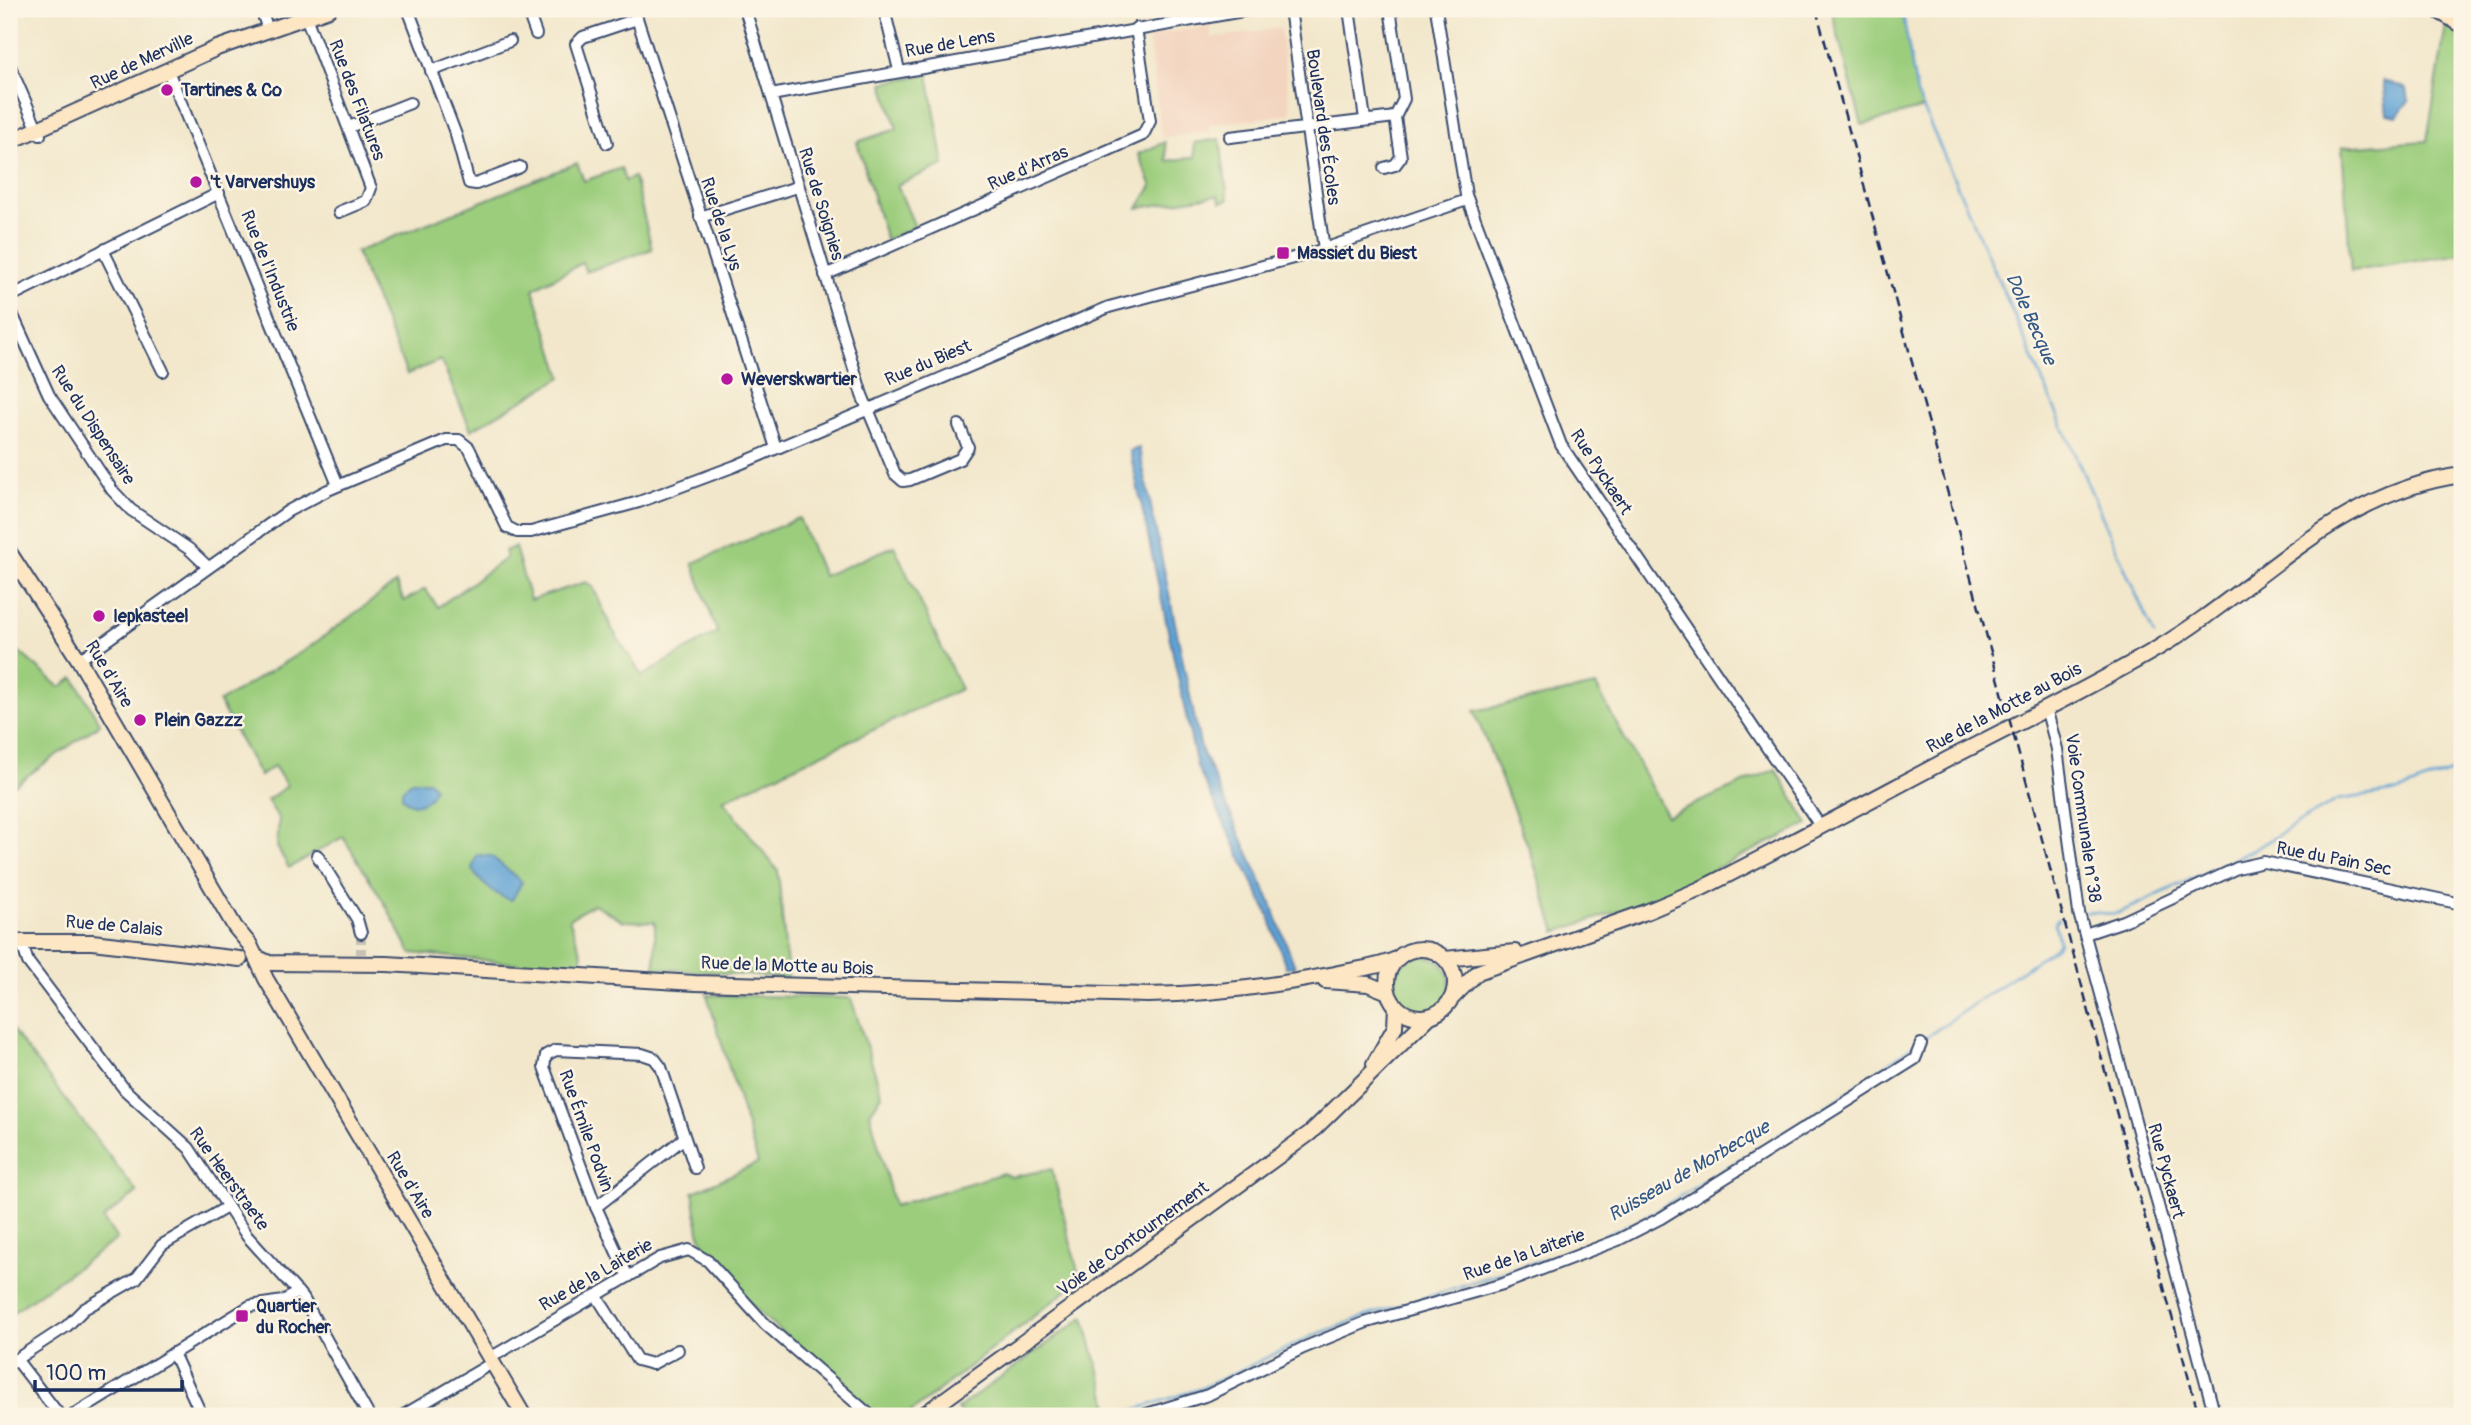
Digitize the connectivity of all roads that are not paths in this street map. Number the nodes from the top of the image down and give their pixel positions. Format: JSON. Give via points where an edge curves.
{"nodes":[{"id":1,"x":261,"y":9,"type":"edge"},
{"id":2,"x":329,"y":9,"type":"edge"},
{"id":3,"x":408,"y":9,"type":"edge"},
{"id":4,"x":527,"y":9,"type":"edge"},
{"id":5,"x":746,"y":9,"type":"edge"},
{"id":6,"x":884,"y":9,"type":"edge"},
{"id":7,"x":1254,"y":9,"type":"edge"},
{"id":8,"x":1290,"y":9,"type":"edge"},
{"id":9,"x":1349,"y":9,"type":"edge"},
{"id":10,"x":1390,"y":9,"type":"edge"},
{"id":11,"x":1436,"y":9,"type":"edge"},
{"id":12,"x":2435,"y":9,"type":"edge"},
{"id":13,"x":636,"y":14,"type":"edge"},
{"id":14,"x":1188,"y":14,"type":"edge"},
{"id":15,"x":306,"y":17,"type":"junction"},
{"id":16,"x":2462,"y":25,"type":"edge"},
{"id":17,"x":1136,"y":27,"type":"junction"},
{"id":18,"x":268,"y":30,"type":"junction"},
{"id":19,"x":536,"y":34,"type":"dead end"},
{"id":20,"x":510,"y":41,"type":"dead end"},
{"id":21,"x":9,"y":64,"type":"edge"},
{"id":22,"x":900,"y":70,"type":"junction"},
{"id":23,"x":168,"y":71,"type":"junction"},
{"id":24,"x":431,"y":71,"type":"junction"},
{"id":25,"x":771,"y":95,"type":"junction"},
{"id":26,"x":410,"y":103,"type":"dead end"},
{"id":27,"x":1395,"y":117,"type":"junction"},
{"id":28,"x":1365,"y":119,"type":"junction"},
{"id":29,"x":349,"y":127,"type":"junction"},
{"id":30,"x":1305,"y":127,"type":"junction"},
{"id":31,"x":38,"y":132,"type":"junction"},
{"id":32,"x":1230,"y":137,"type":"dead end"},
{"id":33,"x":9,"y":142,"type":"edge"},
{"id":34,"x":607,"y":143,"type":"dead end"},
{"id":35,"x":9,"y":150,"type":"edge"},
{"id":36,"x":520,"y":167,"type":"dead end"},
{"id":37,"x":1384,"y":168,"type":"dead end"},
{"id":38,"x":797,"y":187,"type":"junction"},
{"id":39,"x":219,"y":193,"type":"junction"},
{"id":40,"x":1467,"y":200,"type":"junction"},
{"id":41,"x":340,"y":212,"type":"dead end"},
{"id":42,"x":700,"y":217,"type":"junction"},
{"id":43,"x":1324,"y":248,"type":"junction"},
{"id":44,"x":103,"y":250,"type":"junction"},
{"id":45,"x":825,"y":275,"type":"junction"},
{"id":46,"x":9,"y":296,"type":"edge"},
{"id":47,"x":9,"y":307,"type":"edge"},
{"id":48,"x":163,"y":371,"type":"dead end"},
{"id":49,"x":866,"y":409,"type":"junction"},
{"id":50,"x":959,"y":425,"type":"dead end"},
{"id":51,"x":776,"y":448,"type":"junction"},
{"id":52,"x":2462,"y":475,"type":"edge"},
{"id":53,"x":338,"y":485,"type":"junction"},
{"id":54,"x":9,"y":552,"type":"edge"},
{"id":55,"x":208,"y":567,"type":"junction"},
{"id":56,"x":79,"y":660,"type":"junction"},
{"id":57,"x":2046,"y":708,"type":"junction"},
{"id":58,"x":1821,"y":827,"type":"junction"},
{"id":59,"x":317,"y":855,"type":"dead end"},
{"id":60,"x":2462,"y":904,"type":"edge"},
{"id":61,"x":361,"y":933,"type":"tunnel mouth"},
{"id":62,"x":2085,"y":934,"type":"junction"},
{"id":63,"x":15,"y":942,"type":"edge"},
{"id":64,"x":1544,"y":947,"type":"junction"},
{"id":65,"x":251,"y":957,"type":"junction"},
{"id":66,"x":1397,"y":959,"type":"junction"},
{"id":67,"x":1446,"y":959,"type":"junction"},
{"id":68,"x":1303,"y":980,"type":"junction"},
{"id":69,"x":1388,"y":992,"type":"junction"},
{"id":70,"x":1452,"y":998,"type":"junction"},
{"id":71,"x":1396,"y":1006,"type":"junction"},
{"id":72,"x":1430,"y":1016,"type":"junction"},
{"id":73,"x":1921,"y":1044,"type":"dead end"},
{"id":74,"x":1360,"y":1086,"type":"junction"},
{"id":75,"x":683,"y":1139,"type":"junction"},
{"id":76,"x":695,"y":1168,"type":"dead end"},
{"id":77,"x":228,"y":1207,"type":"junction"},
{"id":78,"x":596,"y":1207,"type":"junction"},
{"id":79,"x":628,"y":1277,"type":"junction"},
{"id":80,"x":298,"y":1292,"type":"junction"},
{"id":81,"x":596,"y":1295,"type":"junction"},
{"id":82,"x":678,"y":1350,"type":"dead end"},
{"id":83,"x":173,"y":1353,"type":"junction"},
{"id":84,"x":491,"y":1361,"type":"junction"},
{"id":85,"x":13,"y":1362,"type":"edge"},
{"id":86,"x":60,"y":1416,"type":"edge"},
{"id":87,"x":72,"y":1416,"type":"edge"},
{"id":88,"x":202,"y":1416,"type":"edge"},
{"id":89,"x":369,"y":1416,"type":"edge"},
{"id":90,"x":402,"y":1416,"type":"edge"},
{"id":91,"x":524,"y":1416,"type":"edge"},
{"id":92,"x":872,"y":1416,"type":"edge"},
{"id":93,"x":922,"y":1416,"type":"edge"},
{"id":94,"x":1140,"y":1416,"type":"edge"},
{"id":95,"x":2215,"y":1416,"type":"edge"}],
"edges":[{"from":1,"to":18,"type":"street"},
{"from":2,"to":15,"type":"main road","name":"Rue de Merville"},
{"from":3,"to":24,"type":"street"},
{"from":4,"to":19,"type":"street"},
{"from":5,"to":25,"type":"street","name":"Rue de Soignies"},
{"from":6,"to":22,"type":"street"},
{"from":7,"to":14,"type":"street","name":"Rue de Lens"},
{"from":8,"to":30,"type":"street","name":"Boulevard des Écoles"},
{"from":9,"to":28,"type":"street"},
{"from":10,"to":27,"type":"street","via":[[1404,99]]},
{"from":11,"to":40,"type":"street","name":"Rue Pyckaert"},
{"from":12,"to":16,"type":"main road"},
{"from":13,"to":34,"type":"street","via":[[576,44]]},
{"from":13,"to":42,"type":"street","name":"Rue de la Lys"},
{"from":14,"to":17,"type":"street","name":"Rue de Lens"},
{"from":15,"to":18,"type":"main road","name":"Rue de Merville"},
{"from":15,"to":29,"type":"street","name":"Rue des Filatures"},
{"from":17,"to":22,"type":"street","name":"Rue de Lens"},
{"from":17,"to":45,"type":"street","name":"Rue d'Arras","via":[[1150,121],[1143,135]]},
{"from":18,"to":23,"type":"main road","name":"Rue de Merville"},
{"from":20,"to":24,"type":"street"},
{"from":21,"to":31,"type":"street"},
{"from":22,"to":25,"type":"street","name":"Rue de Lens"},
{"from":23,"to":31,"type":"main road","name":"Rue de Merville"},
{"from":23,"to":39,"type":"street","name":"Rue de l'Industrie"},
{"from":24,"to":36,"type":"street","via":[[469,183]]},
{"from":25,"to":38,"type":"street","name":"Rue de Soignies"},
{"from":26,"to":29,"type":"street"},
{"from":27,"to":28,"type":"street"},
{"from":27,"to":37,"type":"street","via":[[1401,157]]},
{"from":28,"to":30,"type":"street"},
{"from":29,"to":41,"type":"street","name":"Rue des Filatures","via":[[372,188],[370,197]]},
{"from":30,"to":32,"type":"street"},
{"from":30,"to":43,"type":"street","name":"Boulevard des Écoles"},
{"from":31,"to":33,"type":"main road","name":"Rue de Merville"},
{"from":31,"to":35,"type":"main road","name":"Rue de Merville"},
{"from":38,"to":42,"type":"street"},
{"from":38,"to":45,"type":"street","name":"Rue de Soignies"},
{"from":39,"to":44,"type":"street"},
{"from":39,"to":53,"type":"street","name":"Rue de l'Industrie"},
{"from":40,"to":43,"type":"street","name":"Rue du Biest"},
{"from":40,"to":58,"type":"street","name":"Rue Pyckaert","via":[[1564,451]]},
{"from":42,"to":51,"type":"street","name":"Rue de la Lys"},
{"from":43,"to":49,"type":"street","name":"Rue du Biest","via":[[1110,307]]},
{"from":44,"to":46,"type":"street"},
{"from":44,"to":48,"type":"street"},
{"from":45,"to":49,"type":"street","name":"Rue de Soignies"},
{"from":47,"to":55,"type":"street","name":"Rue du Dispensaire","via":[[49,395],[111,490]]},
{"from":49,"to":50,"type":"street","name":"Rue de Soignies","via":[[893,471],[903,481],[963,457],[968,447]]},
{"from":49,"to":51,"type":"street","name":"Rue du Biest"},
{"from":51,"to":53,"type":"street","name":"Rue du Biest","via":[[639,502],[526,532],[513,531],[504,524],[472,452],[458,440],[446,440]]},
{"from":52,"to":57,"type":"main road","name":"Rue de la Motte au Bois","via":[[2401,489],[2347,513],[2184,632]]},
{"from":53,"to":55,"type":"street","via":[[280,516]]},
{"from":54,"to":56,"type":"main road","name":"Rue d'Aire"},
{"from":55,"to":56,"type":"street"},
{"from":56,"to":65,"type":"main road","name":"Rue d'Aire"},
{"from":57,"to":58,"type":"main road","name":"Rue de la Motte au Bois"},
{"from":57,"to":62,"type":"street","name":"Voie Communale n°38","via":[[2056,742]]},
{"from":58,"to":64,"type":"main road","name":"Rue de la Motte au Bois","via":[[1686,896]]},
{"from":59,"to":61,"type":"street"},
{"from":60,"to":62,"type":"street","name":"Rue du Pain Sec","via":[[2277,863],[2257,863]]},
{"from":62,"to":95,"type":"street","name":"Rue Pyckaert"},
{"from":63,"to":65,"type":"main road","name":"Rue de Calais","via":[[92,942]]},
{"from":63,"to":77,"type":"street","name":"Rue Heerstraete","via":[[125,1090],[184,1142]]},
{"from":64,"to":67,"type":"main road","name":"Rue de la Motte au Bois"},
{"from":64,"to":70,"type":"main road","name":"Rue de la Motte au Bois","via":[[1478,972]]},
{"from":65,"to":68,"type":"main road","name":"Rue de la Motte au Bois","via":[[361,959],[695,983],[1107,994],[1184,994]]},
{"from":65,"to":84,"type":"main road","name":"Rue d'Aire"},
{"from":66,"to":67,"type":"main road","via":[[1419,949]]},
{"from":66,"to":68,"type":"main road","name":"Rue de la Motte au Bois"},
{"from":66,"to":69,"type":"main road","via":[[1389,972]]},
{"from":67,"to":70,"type":"main road","via":[[1455,977]]},
{"from":68,"to":69,"type":"main road","name":"Rue de la Motte au Bois","via":[[1368,984]]},
{"from":69,"to":71,"type":"main road"},
{"from":70,"to":72,"type":"main road"},
{"from":71,"to":72,"type":"main road","via":[[1409,1015]]},
{"from":71,"to":74,"type":"main road","via":[[1392,1033]]},
{"from":72,"to":74,"type":"main road"},
{"from":73,"to":94,"type":"street","name":"Rue de la Laiterie","via":[[1915,1059],[1627,1236],[1503,1284],[1364,1323],[1209,1395]]},
{"from":74,"to":93,"type":"main road","name":"Voie de Contournement","via":[[1292,1147]]},
{"from":75,"to":76,"type":"street","name":"Rue Émile Podvin"},
{"from":75,"to":78,"type":"street","name":"Rue Émile Podvin"},
{"from":75,"to":78,"type":"street","name":"Rue Émile Podvin","via":[[661,1067],[654,1058],[549,1052],[544,1067]]},
{"from":77,"to":80,"type":"street","name":"Rue Heerstraete","via":[[251,1242]]},
{"from":77,"to":85,"type":"street","via":[[162,1245],[139,1277],[84,1309]]},
{"from":78,"to":79,"type":"street","name":"Rue Émile Podvin"},
{"from":79,"to":81,"type":"street","name":"Rue de la Laiterie"},
{"from":79,"to":92,"type":"street","name":"Rue de la Laiterie","via":[[673,1252],[699,1254],[765,1324]]},
{"from":80,"to":83,"type":"street","via":[[283,1301],[250,1306]]},
{"from":80,"to":89,"type":"street","name":"Rue Heerstraete"},
{"from":81,"to":82,"type":"street","via":[[637,1360],[652,1364]]},
{"from":81,"to":84,"type":"street","name":"Rue de la Laiterie"},
{"from":83,"to":87,"type":"street"},
{"from":83,"to":88,"type":"street"},
{"from":84,"to":90,"type":"street","name":"Rue de la Laiterie"},
{"from":84,"to":91,"type":"main road","name":"Rue d'Aire"},
{"from":85,"to":86,"type":"street"}]}
